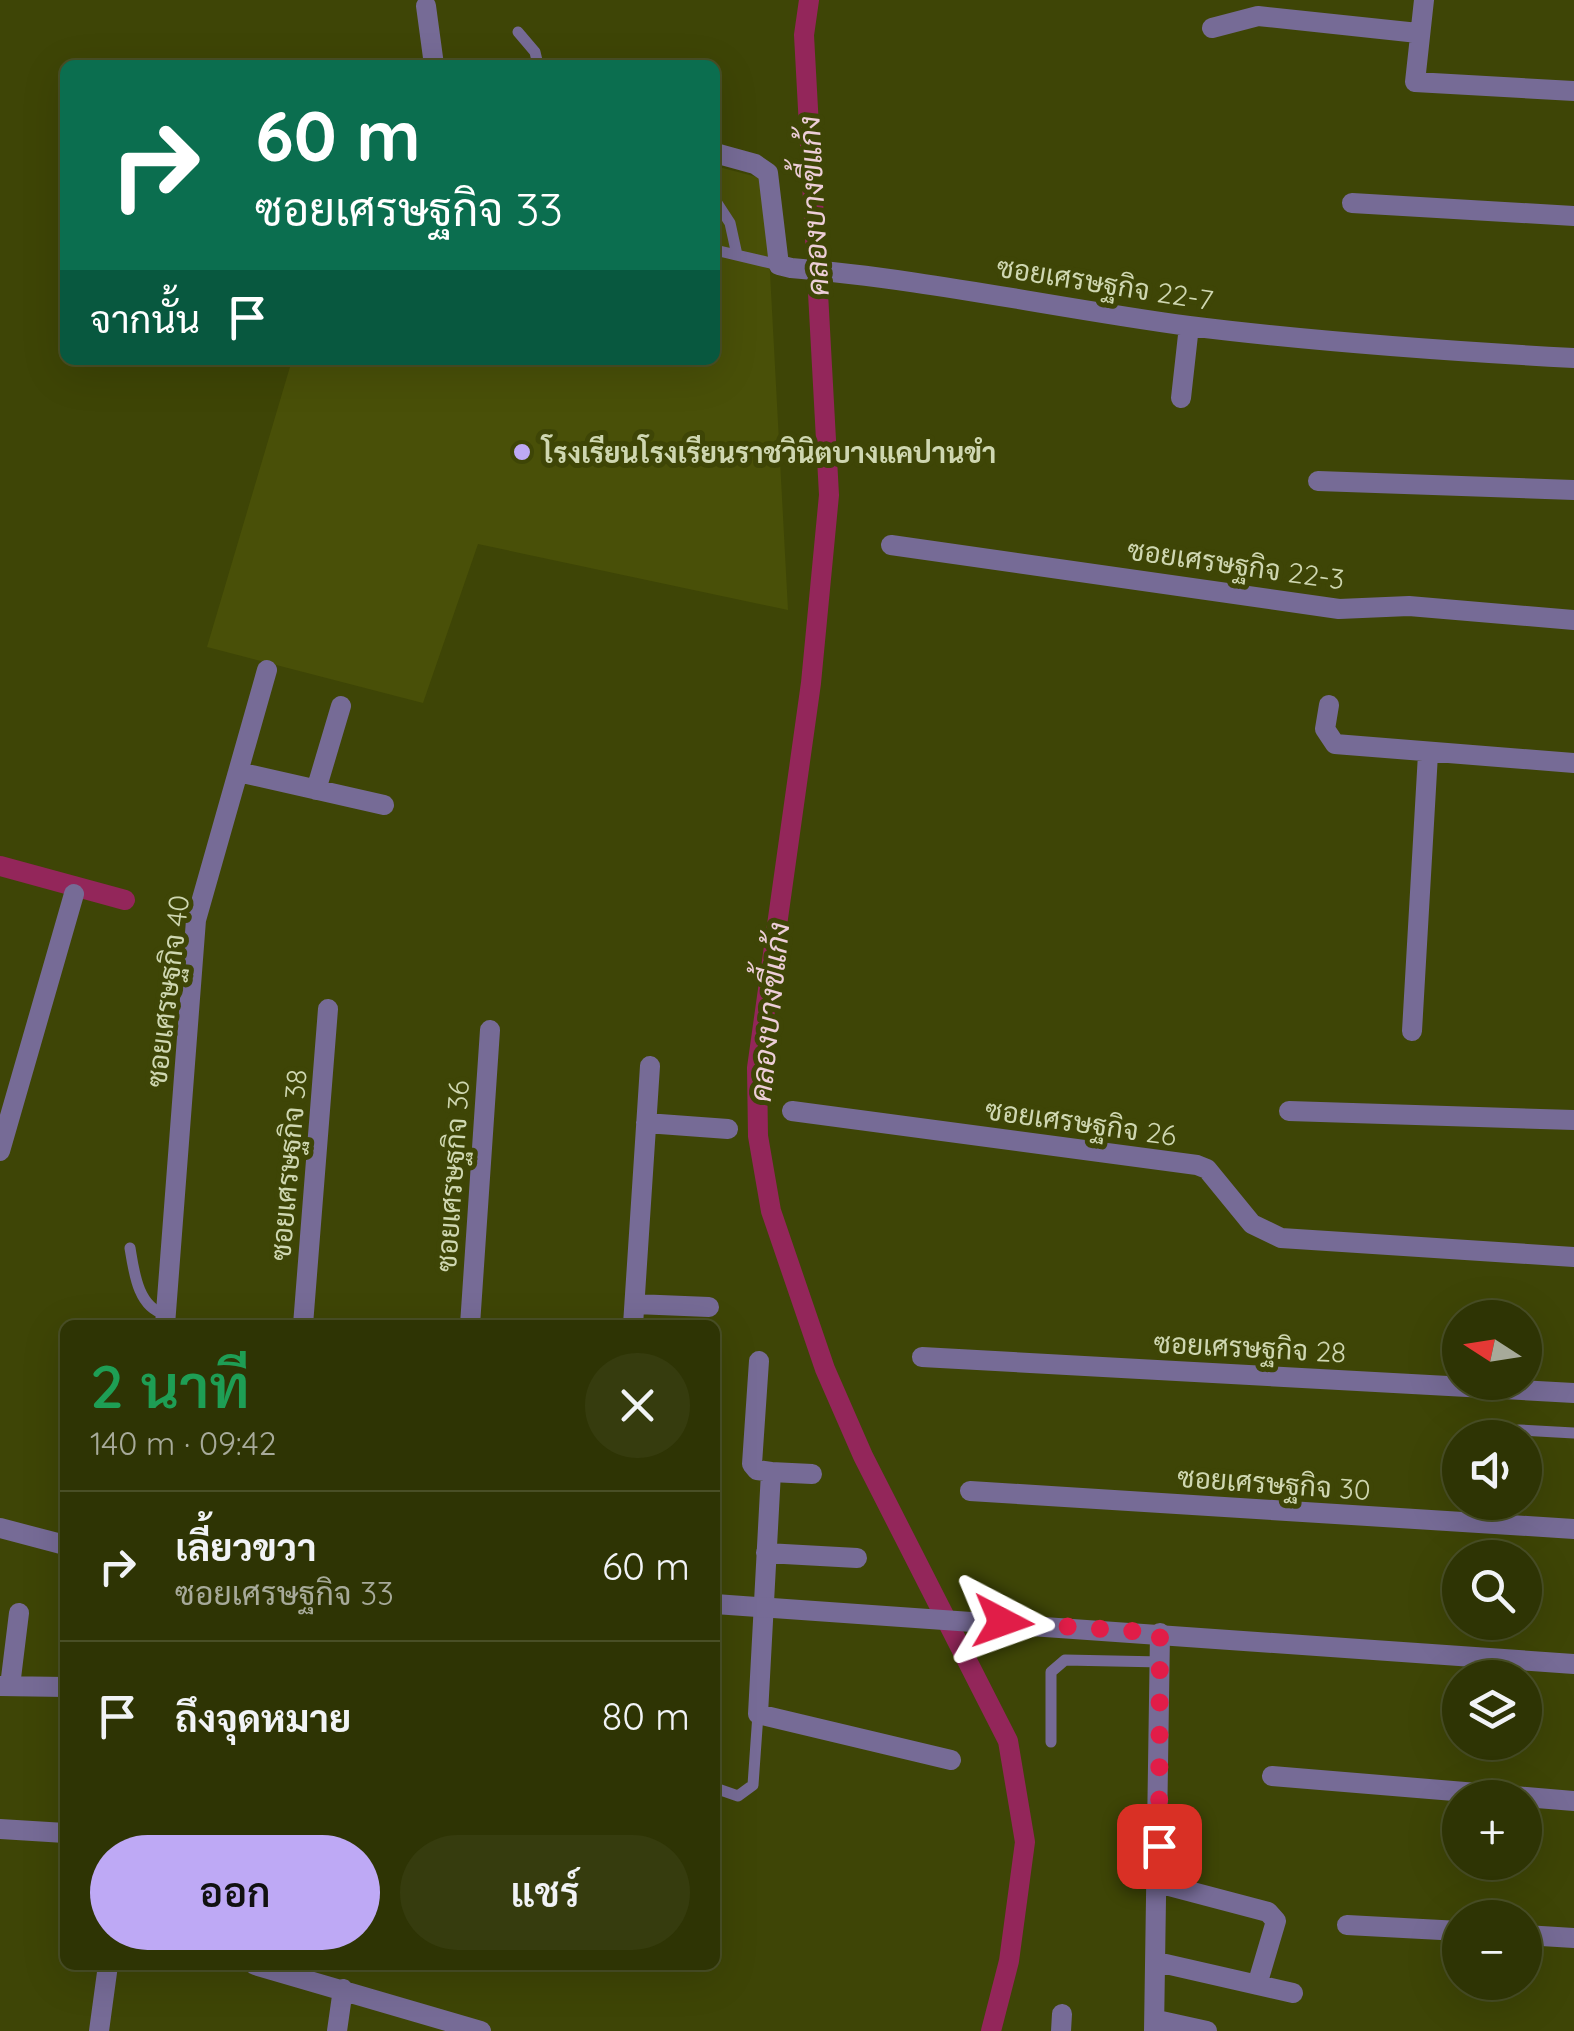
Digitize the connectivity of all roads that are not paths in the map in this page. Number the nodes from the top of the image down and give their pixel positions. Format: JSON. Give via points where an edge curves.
{"nodes":[{"id":1,"x":1424,"y":0,"type":"edge"},
{"id":2,"x":426,"y":6,"type":"dead end"},
{"id":3,"x":1212,"y":28,"type":"dead end"},
{"id":4,"x":518,"y":32,"type":"dead end"},
{"id":5,"x":1418,"y":33,"type":"junction"},
{"id":6,"x":433,"y":60,"type":"edge"},
{"id":7,"x":537,"y":60,"type":"edge"},
{"id":8,"x":1574,"y":90,"type":"edge"},
{"id":9,"x":720,"y":154,"type":"edge"},
{"id":10,"x":1352,"y":203,"type":"dead end"},
{"id":11,"x":720,"y":208,"type":"edge"},
{"id":12,"x":1574,"y":216,"type":"edge"},
{"id":13,"x":720,"y":251,"type":"edge"},
{"id":14,"x":737,"y":255,"type":"junction"},
{"id":15,"x":785,"y":267,"type":"junction"},
{"id":16,"x":1189,"y":326,"type":"junction"},
{"id":17,"x":1574,"y":358,"type":"edge"},
{"id":18,"x":1181,"y":398,"type":"dead end"},
{"id":19,"x":1318,"y":481,"type":"dead end"},
{"id":20,"x":1574,"y":490,"type":"edge"},
{"id":21,"x":892,"y":545,"type":"dead end"},
{"id":22,"x":1574,"y":620,"type":"edge"},
{"id":23,"x":267,"y":670,"type":"dead end"},
{"id":24,"x":1329,"y":704,"type":"dead end"},
{"id":25,"x":341,"y":706,"type":"dead end"},
{"id":26,"x":1428,"y":754,"type":"junction"},
{"id":27,"x":1574,"y":763,"type":"edge"},
{"id":28,"x":238,"y":772,"type":"junction"},
{"id":29,"x":316,"y":790,"type":"junction"},
{"id":30,"x":384,"y":805,"type":"dead end"},
{"id":31,"x":74,"y":894,"type":"dead end"},
{"id":32,"x":328,"y":1009,"type":"dead end"},
{"id":33,"x":490,"y":1030,"type":"dead end"},
{"id":34,"x":1412,"y":1031,"type":"dead end"},
{"id":35,"x":650,"y":1066,"type":"dead end"},
{"id":36,"x":792,"y":1111,"type":"dead end"},
{"id":37,"x":1289,"y":1112,"type":"dead end"},
{"id":38,"x":1574,"y":1120,"type":"edge"},
{"id":39,"x":646,"y":1122,"type":"junction"},
{"id":40,"x":728,"y":1129,"type":"dead end"},
{"id":41,"x":0,"y":1151,"type":"edge"},
{"id":42,"x":130,"y":1248,"type":"dead end"},
{"id":43,"x":1574,"y":1257,"type":"edge"},
{"id":44,"x":708,"y":1308,"type":"dead end"},
{"id":45,"x":634,"y":1314,"type":"edge"},
{"id":46,"x":165,"y":1320,"type":"edge"},
{"id":47,"x":303,"y":1320,"type":"edge"},
{"id":48,"x":470,"y":1320,"type":"edge"},
{"id":49,"x":922,"y":1357,"type":"dead end"},
{"id":50,"x":759,"y":1361,"type":"dead end"},
{"id":51,"x":1574,"y":1393,"type":"edge"},
{"id":52,"x":1542,"y":1431,"type":"edge"},
{"id":53,"x":1574,"y":1433,"type":"edge"},
{"id":54,"x":771,"y":1472,"type":"junction"},
{"id":55,"x":812,"y":1474,"type":"dead end"},
{"id":56,"x":970,"y":1491,"type":"dead end"},
{"id":57,"x":0,"y":1528,"type":"edge"},
{"id":58,"x":1574,"y":1529,"type":"edge"},
{"id":59,"x":60,"y":1543,"type":"edge"},
{"id":60,"x":766,"y":1553,"type":"junction"},
{"id":61,"x":857,"y":1558,"type":"dead end"},
{"id":62,"x":720,"y":1604,"type":"edge"},
{"id":63,"x":763,"y":1606,"type":"junction"},
{"id":64,"x":19,"y":1613,"type":"dead end"},
{"id":65,"x":1160,"y":1633,"type":"junction"},
{"id":66,"x":1162,"y":1662,"type":"junction"},
{"id":67,"x":1574,"y":1664,"type":"edge"},
{"id":68,"x":5,"y":1686,"type":"edge"},
{"id":69,"x":60,"y":1688,"type":"edge"},
{"id":70,"x":758,"y":1714,"type":"junction"},
{"id":71,"x":1050,"y":1742,"type":"dead end"},
{"id":72,"x":951,"y":1760,"type":"dead end"},
{"id":73,"x":1272,"y":1776,"type":"dead end"},
{"id":74,"x":720,"y":1790,"type":"edge"},
{"id":75,"x":1574,"y":1802,"type":"edge"},
{"id":76,"x":0,"y":1829,"type":"edge"},
{"id":77,"x":60,"y":1834,"type":"edge"},
{"id":78,"x":1158,"y":1883,"type":"junction"},
{"id":79,"x":1347,"y":1925,"type":"dead end"},
{"id":80,"x":1442,"y":1931,"type":"edge"},
{"id":81,"x":1542,"y":1936,"type":"edge"},
{"id":82,"x":1574,"y":1938,"type":"edge"},
{"id":83,"x":1157,"y":1962,"type":"junction"},
{"id":84,"x":107,"y":1970,"type":"edge"},
{"id":85,"x":274,"y":1970,"type":"edge"},
{"id":86,"x":1257,"y":1985,"type":"junction"},
{"id":87,"x":343,"y":1988,"type":"junction"},
{"id":88,"x":1294,"y":1994,"type":"dead end"},
{"id":89,"x":1156,"y":2025,"type":"edge"},
{"id":90,"x":476,"y":2030,"type":"edge"},
{"id":91,"x":100,"y":2031,"type":"edge"},
{"id":92,"x":337,"y":2031,"type":"edge"},
{"id":93,"x":1207,"y":2031,"type":"edge"}],
"edges":[{"from":1,"to":5,"type":"street"},
{"from":2,"to":6,"type":"street"},
{"from":3,"to":5,"type":"street","via":[[1258,16]]},
{"from":4,"to":7,"type":"lane"},
{"from":5,"to":8,"type":"street","via":[[1415,82]]},
{"from":9,"to":15,"type":"street","via":[[768,173]]},
{"from":10,"to":12,"type":"street"},
{"from":11,"to":14,"type":"lane"},
{"from":13,"to":14,"type":"lane"},
{"from":14,"to":15,"type":"lane"},
{"from":15,"to":16,"type":"street","name":"ซอยเศรษฐกิจ 22-7"},
{"from":16,"to":17,"type":"street","name":"ซอยเศรษฐกิจ 22-7","via":[[1385,348]]},
{"from":16,"to":18,"type":"street"},
{"from":19,"to":20,"type":"street"},
{"from":21,"to":22,"type":"street","name":"ซอยเศรษฐกิจ 22-3","via":[[1339,609],[1409,606]]},
{"from":23,"to":28,"type":"street","name":"ซอยเศรษฐกิจ 40"},
{"from":24,"to":26,"type":"street","via":[[1324,729],[1335,744]]},
{"from":25,"to":29,"type":"street"},
{"from":26,"to":27,"type":"street"},
{"from":26,"to":34,"type":"street"},
{"from":28,"to":29,"type":"street"},
{"from":28,"to":46,"type":"street","name":"ซอยเศรษฐกิจ 40","via":[[196,920]]},
{"from":29,"to":30,"type":"street"},
{"from":31,"to":41,"type":"street"},
{"from":32,"to":47,"type":"street","name":"ซอยเศรษฐกิจ 38"},
{"from":33,"to":48,"type":"street","name":"ซอยเศรษฐกิจ 36"},
{"from":35,"to":39,"type":"street"},
{"from":36,"to":43,"type":"street","name":"ซอยเศรษฐกิจ 26","via":[[1198,1165],[1252,1224],[1281,1238]]},
{"from":37,"to":38,"type":"street"},
{"from":39,"to":40,"type":"street"},
{"from":39,"to":45,"type":"street"},
{"from":42,"to":46,"type":"lane","via":[[140,1291]]},
{"from":44,"to":45,"type":"street"},
{"from":49,"to":51,"type":"street","name":"ซอยเศรษฐกิจ 28"},
{"from":50,"to":54,"type":"street","via":[[752,1464]]},
{"from":52,"to":53,"type":"lane"},
{"from":54,"to":55,"type":"street"},
{"from":54,"to":60,"type":"street"},
{"from":56,"to":58,"type":"street","name":"ซอยเศรษฐกิจ 30"},
{"from":57,"to":59,"type":"street"},
{"from":60,"to":61,"type":"street"},
{"from":60,"to":63,"type":"street"},
{"from":62,"to":63,"type":"street"},
{"from":63,"to":65,"type":"street"},
{"from":63,"to":70,"type":"street"},
{"from":64,"to":68,"type":"street"},
{"from":65,"to":66,"type":"street"},
{"from":65,"to":67,"type":"street"},
{"from":66,"to":71,"type":"lane","via":[[1055,1664]]},
{"from":66,"to":78,"type":"street"},
{"from":68,"to":69,"type":"street"},
{"from":70,"to":72,"type":"street"},
{"from":70,"to":74,"type":"lane","via":[[753,1785],[738,1796]]},
{"from":73,"to":75,"type":"street"},
{"from":76,"to":77,"type":"street"},
{"from":78,"to":83,"type":"street"},
{"from":78,"to":86,"type":"street","via":[[1268,1912],[1276,1921]]},
{"from":79,"to":80,"type":"street"},
{"from":81,"to":82,"type":"street"},
{"from":83,"to":86,"type":"street"},
{"from":83,"to":89,"type":"street"},
{"from":84,"to":91,"type":"street"},
{"from":85,"to":87,"type":"street"},
{"from":86,"to":88,"type":"street"},
{"from":87,"to":90,"type":"street"},
{"from":87,"to":92,"type":"street"},
{"from":89,"to":93,"type":"street"}]}
